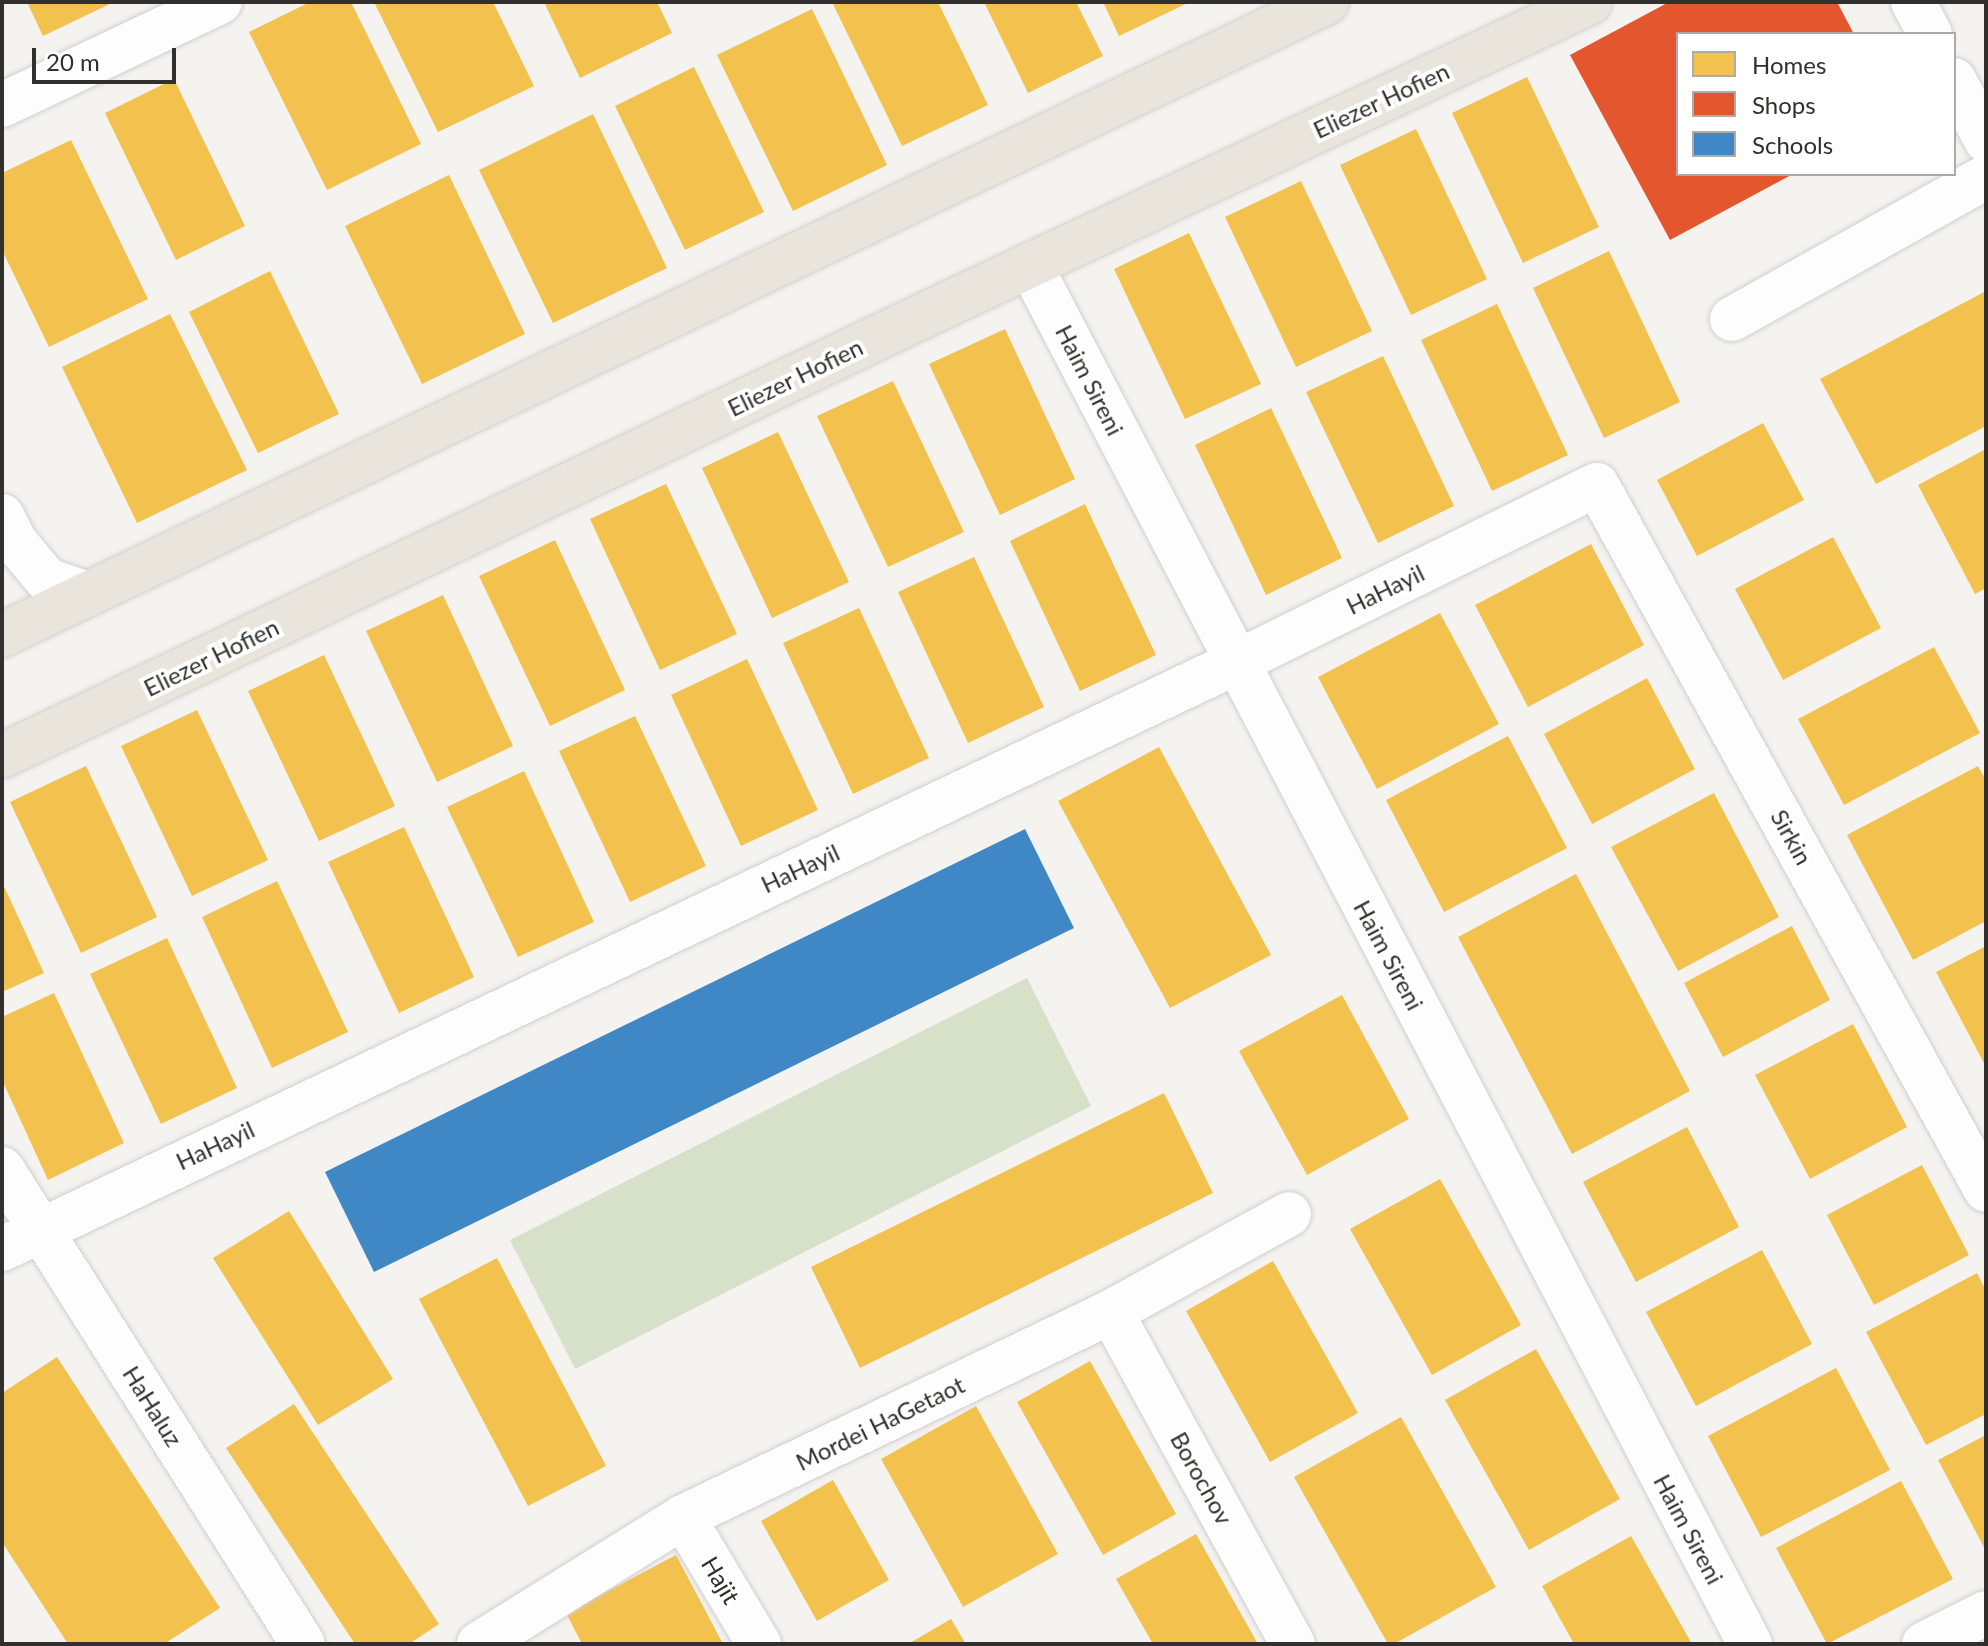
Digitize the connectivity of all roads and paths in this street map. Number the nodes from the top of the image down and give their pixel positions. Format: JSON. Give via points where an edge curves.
{"nodes":[{"id":1,"x":220,"y":2,"type":"edge"},
{"id":2,"x":1327,"y":2,"type":"edge"},
{"id":3,"x":1590,"y":2,"type":"edge"},
{"id":4,"x":1913,"y":2,"type":"edge"},
{"id":5,"x":1929,"y":32,"type":"edge"},
{"id":6,"x":1956,"y":84,"type":"edge"},
{"id":7,"x":2,"y":105,"type":"edge"},
{"id":8,"x":1986,"y":140,"type":"edge"},
{"id":9,"x":1986,"y":177,"type":"edge"},
{"id":10,"x":1030,"y":265,"type":"junction"},
{"id":11,"x":1732,"y":319,"type":"dead end"},
{"id":12,"x":1597,"y":485,"type":"joint"},
{"id":13,"x":9,"y":530,"type":"edge"},
{"id":14,"x":88,"y":594,"type":"junction"},
{"id":15,"x":7,"y":633,"type":"edge"},
{"id":16,"x":1235,"y":663,"type":"junction"},
{"id":17,"x":2,"y":756,"type":"edge"},
{"id":18,"x":2,"y":1169,"type":"edge"},
{"id":19,"x":1986,"y":1190,"type":"edge"},
{"id":20,"x":1289,"y":1214,"type":"dead end"},
{"id":21,"x":40,"y":1228,"type":"junction"},
{"id":22,"x":2,"y":1249,"type":"edge"},
{"id":23,"x":1111,"y":1312,"type":"junction"},
{"id":24,"x":683,"y":1517,"type":"junction"},
{"id":25,"x":1986,"y":1613,"type":"edge"},
{"id":26,"x":303,"y":1644,"type":"edge"},
{"id":27,"x":479,"y":1644,"type":"edge"},
{"id":28,"x":759,"y":1644,"type":"edge"},
{"id":29,"x":1293,"y":1644,"type":"edge"},
{"id":30,"x":1750,"y":1644,"type":"edge"},
{"id":31,"x":1924,"y":1644,"type":"edge"}],
"edges":[{"from":1,"to":7,"type":"street"},
{"from":2,"to":14,"type":"main road"},
{"from":3,"to":10,"type":"main road","name":"Eliezer Hofien"},
{"from":4,"to":5,"type":"street"},
{"from":6,"to":8,"type":"street"},
{"from":9,"to":11,"type":"street"},
{"from":10,"to":16,"type":"street","name":"Haim Sireni"},
{"from":10,"to":17,"type":"main road","name":"Eliezer Hofien"},
{"from":12,"to":16,"type":"street","name":"HaHayil"},
{"from":12,"to":19,"type":"street","name":"Sirkin"},
{"from":13,"to":14,"type":"street","via":[[47,580]]},
{"from":13,"to":15,"type":"street","via":[[23,569],[21,600]]},
{"from":14,"to":15,"type":"main road"},
{"from":16,"to":21,"type":"street","name":"HaHayil"},
{"from":16,"to":30,"type":"street","name":"Haim Sireni"},
{"from":18,"to":21,"type":"street","name":"HaHaluz"},
{"from":20,"to":23,"type":"street","name":"Mordei HaGetaot"},
{"from":21,"to":22,"type":"street","name":"HaHayil"},
{"from":21,"to":26,"type":"street","name":"HaHaluz"},
{"from":23,"to":24,"type":"street","name":"Mordei HaGetaot"},
{"from":23,"to":29,"type":"street","name":"Borochov"},
{"from":24,"to":27,"type":"street","name":"Mordei HaGetaot"},
{"from":24,"to":28,"type":"street","name":"Hajit"},
{"from":25,"to":31,"type":"street"}]}
